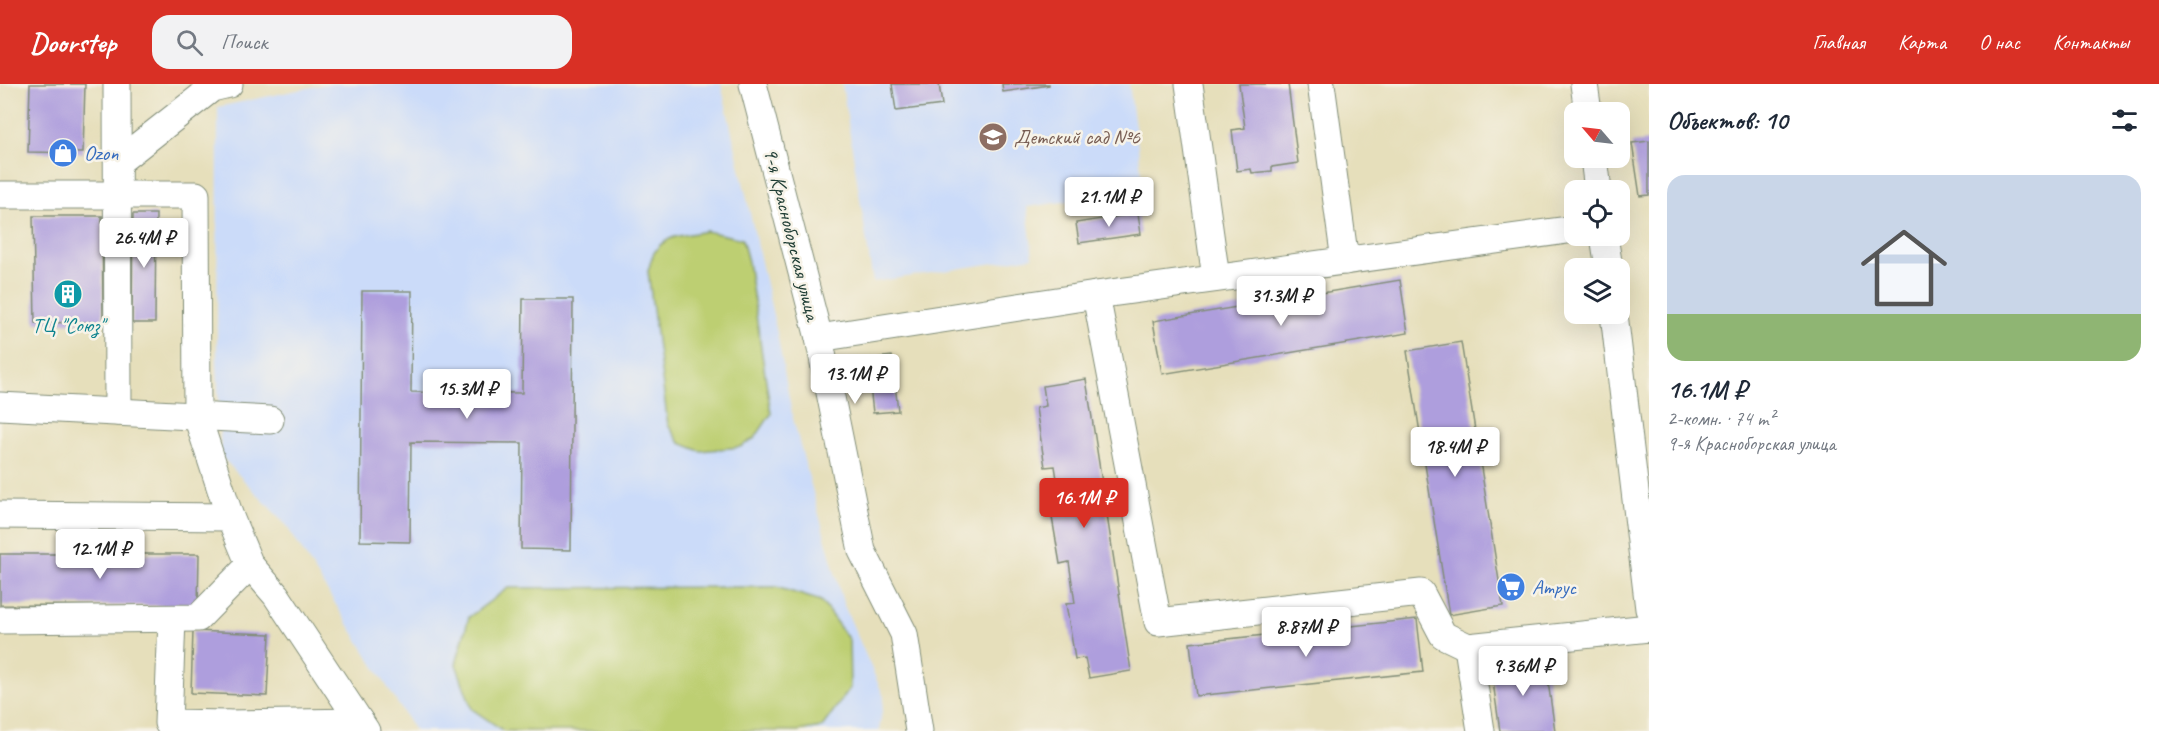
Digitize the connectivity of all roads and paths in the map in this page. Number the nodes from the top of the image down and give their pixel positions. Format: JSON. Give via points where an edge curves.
{"nodes":[{"id":1,"x":117,"y":84,"type":"edge"},
{"id":2,"x":229,"y":84,"type":"edge"},
{"id":3,"x":753,"y":84,"type":"edge"},
{"id":4,"x":1189,"y":84,"type":"edge"},
{"id":5,"x":1321,"y":84,"type":"edge"},
{"id":6,"x":1584,"y":84,"type":"edge"},
{"id":7,"x":1587,"y":102,"type":"edge"},
{"id":8,"x":118,"y":162,"type":"junction"},
{"id":9,"x":0,"y":195,"type":"edge"},
{"id":10,"x":118,"y":196,"type":"junction"},
{"id":11,"x":1564,"y":231,"type":"edge"},
{"id":12,"x":1345,"y":261,"type":"junction"},
{"id":13,"x":1216,"y":278,"type":"junction"},
{"id":14,"x":1096,"y":295,"type":"junction"},
{"id":15,"x":1616,"y":324,"type":"edge"},
{"id":16,"x":819,"y":338,"type":"junction"},
{"id":17,"x":0,"y":406,"type":"edge"},
{"id":18,"x":118,"y":412,"type":"junction"},
{"id":19,"x":197,"y":416,"type":"junction"},
{"id":20,"x":270,"y":420,"type":"dead end"},
{"id":21,"x":1640,"y":447,"type":"edge"},
{"id":22,"x":0,"y":515,"type":"edge"},
{"id":23,"x":230,"y":517,"type":"junction"},
{"id":24,"x":250,"y":565,"type":"junction"},
{"id":25,"x":1649,"y":609,"type":"edge"},
{"id":26,"x":172,"y":618,"type":"junction"},
{"id":27,"x":0,"y":620,"type":"edge"},
{"id":28,"x":1649,"y":628,"type":"edge"},
{"id":29,"x":1468,"y":647,"type":"junction"},
{"id":30,"x":363,"y":726,"type":"edge"},
{"id":31,"x":227,"y":728,"type":"edge"},
{"id":32,"x":920,"y":731,"type":"edge"},
{"id":33,"x":1481,"y":731,"type":"edge"}],
"edges":[{"from":1,"to":8,"type":"street"},
{"from":2,"to":8,"type":"street","via":[[212,88]]},
{"from":3,"to":16,"type":"street","name":"9-я Красноборская улица"},
{"from":4,"to":13,"type":"street"},
{"from":5,"to":12,"type":"street"},
{"from":6,"to":7,"type":"street"},
{"from":8,"to":10,"type":"street"},
{"from":9,"to":10,"type":"street"},
{"from":10,"to":18,"type":"street"},
{"from":10,"to":19,"type":"street","via":[[196,195]]},
{"from":11,"to":12,"type":"street"},
{"from":12,"to":13,"type":"street"},
{"from":13,"to":14,"type":"street"},
{"from":14,"to":16,"type":"street"},
{"from":14,"to":29,"type":"street","via":[[1158,622],[1421,593],[1443,634]]},
{"from":15,"to":21,"type":"street"},
{"from":16,"to":32,"type":"street","name":"9-я Красноборская улица","via":[[862,551],[904,634]]},
{"from":17,"to":18,"type":"street"},
{"from":18,"to":19,"type":"street"},
{"from":19,"to":20,"type":"street"},
{"from":19,"to":23,"type":"street"},
{"from":21,"to":25,"type":"street"},
{"from":22,"to":23,"type":"street"},
{"from":23,"to":24,"type":"street"},
{"from":24,"to":26,"type":"street","via":[[198,618]]},
{"from":24,"to":30,"type":"street","via":[[276,595]]},
{"from":26,"to":27,"type":"street"},
{"from":26,"to":31,"type":"street","via":[[168,723]]},
{"from":28,"to":29,"type":"street"},
{"from":29,"to":33,"type":"street"},
{"from":30,"to":31,"type":"street"}]}
